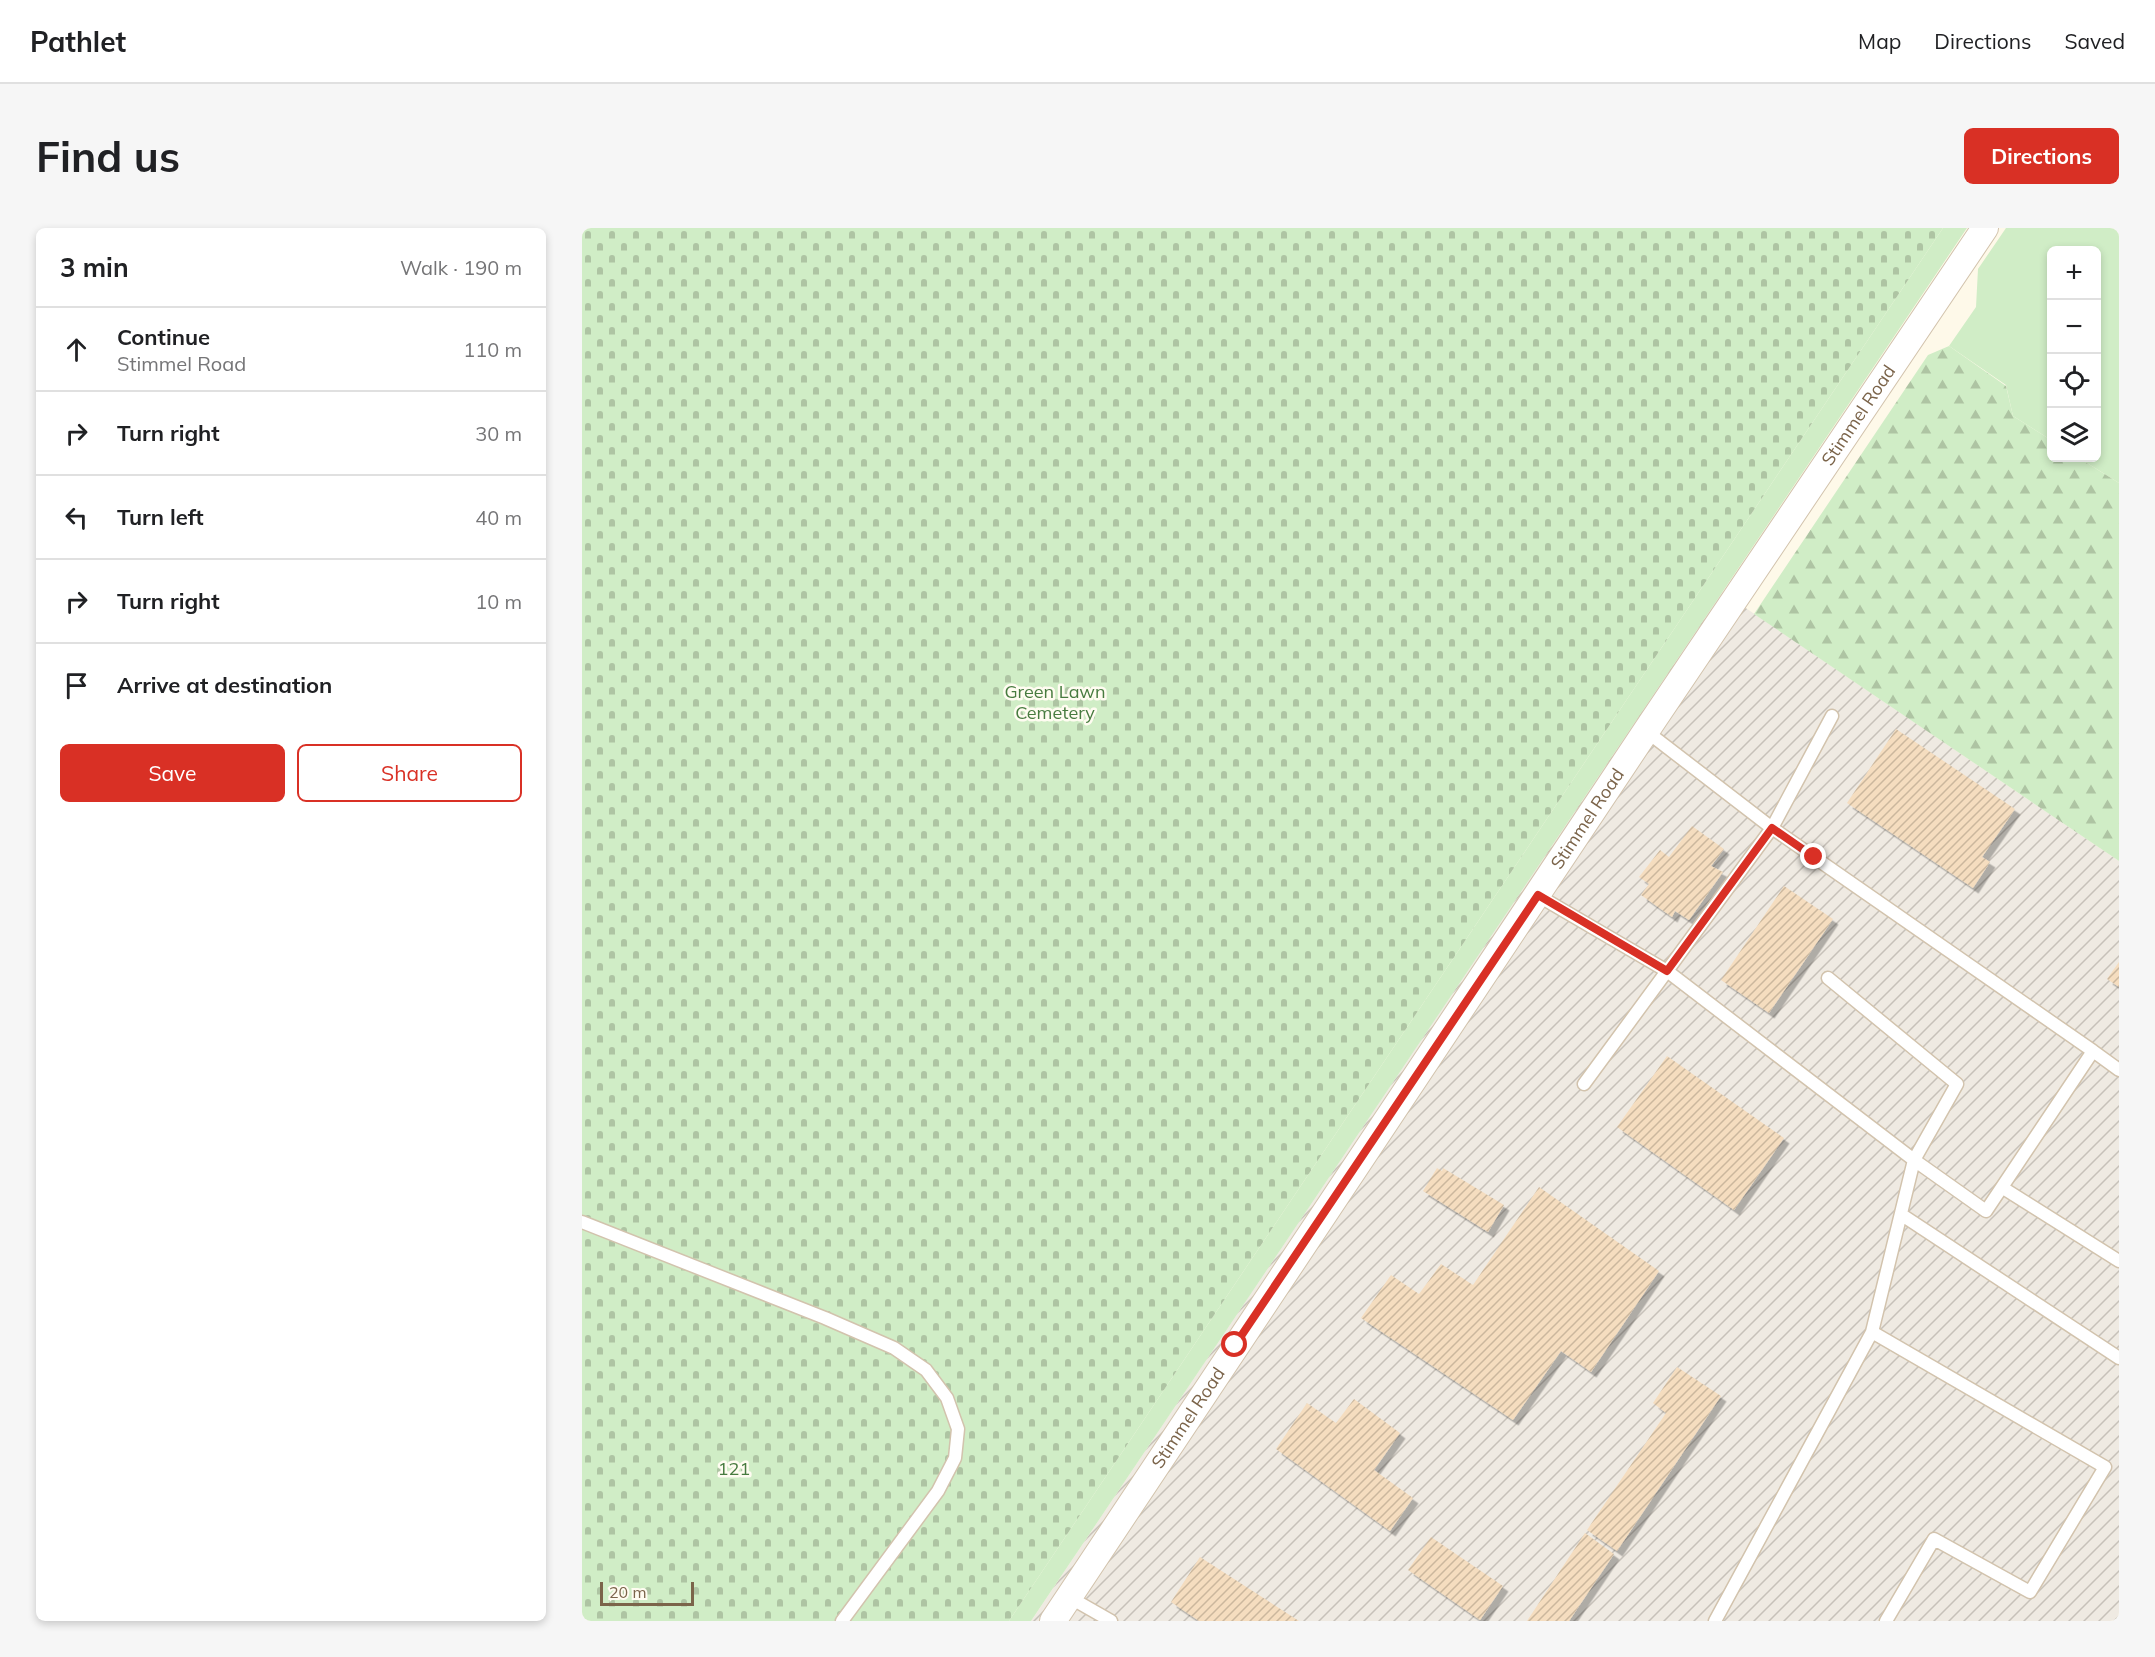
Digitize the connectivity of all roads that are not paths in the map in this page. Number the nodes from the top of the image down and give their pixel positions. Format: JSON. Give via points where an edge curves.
{"nodes":[{"id":1,"x":1985,"y":228,"type":"edge"},
{"id":2,"x":1832,"y":716,"type":"dead end"},
{"id":3,"x":1646,"y":731,"type":"junction"},
{"id":4,"x":1772,"y":828,"type":"junction"},
{"id":5,"x":1538,"y":895,"type":"junction"},
{"id":6,"x":1667,"y":971,"type":"junction"},
{"id":7,"x":1828,"y":978,"type":"dead end"},
{"id":8,"x":2093,"y":1052,"type":"junction"},
{"id":9,"x":2119,"y":1070,"type":"edge"},
{"id":10,"x":1584,"y":1084,"type":"dead end"},
{"id":11,"x":1914,"y":1160,"type":"junction"},
{"id":12,"x":2003,"y":1188,"type":"junction"},
{"id":13,"x":1902,"y":1215,"type":"junction"},
{"id":14,"x":582,"y":1222,"type":"edge"},
{"id":15,"x":2119,"y":1261,"type":"edge"},
{"id":16,"x":1872,"y":1332,"type":"junction"},
{"id":17,"x":2119,"y":1358,"type":"edge"},
{"id":18,"x":1069,"y":1597,"type":"junction"},
{"id":19,"x":842,"y":1621,"type":"edge"},
{"id":20,"x":1053,"y":1621,"type":"edge"},
{"id":21,"x":1111,"y":1621,"type":"edge"},
{"id":22,"x":1715,"y":1621,"type":"edge"},
{"id":23,"x":1886,"y":1621,"type":"edge"}],
"edges":[{"from":1,"to":3,"type":"street","name":"Stimmel Road"},
{"from":2,"to":4,"type":"lane"},
{"from":3,"to":4,"type":"lane"},
{"from":3,"to":5,"type":"street","name":"Stimmel Road"},
{"from":4,"to":6,"type":"lane"},
{"from":4,"to":8,"type":"lane"},
{"from":5,"to":6,"type":"lane"},
{"from":5,"to":18,"type":"street","name":"Stimmel Road"},
{"from":6,"to":10,"type":"lane"},
{"from":6,"to":11,"type":"lane"},
{"from":7,"to":11,"type":"lane","via":[[1957,1084]]},
{"from":8,"to":9,"type":"lane"},
{"from":8,"to":12,"type":"lane"},
{"from":11,"to":12,"type":"lane","via":[[1986,1211]]},
{"from":11,"to":13,"type":"lane"},
{"from":12,"to":15,"type":"lane"},
{"from":13,"to":16,"type":"lane"},
{"from":13,"to":17,"type":"lane"},
{"from":14,"to":19,"type":"lane","via":[[894,1348],[926,1370],[947,1398],[958,1429],[955,1458],[939,1491]]},
{"from":16,"to":22,"type":"lane"},
{"from":16,"to":23,"type":"lane","via":[[2105,1467],[2030,1592],[1934,1539]]},
{"from":18,"to":20,"type":"street","name":"Stimmel Road"},
{"from":18,"to":21,"type":"lane"}]}
